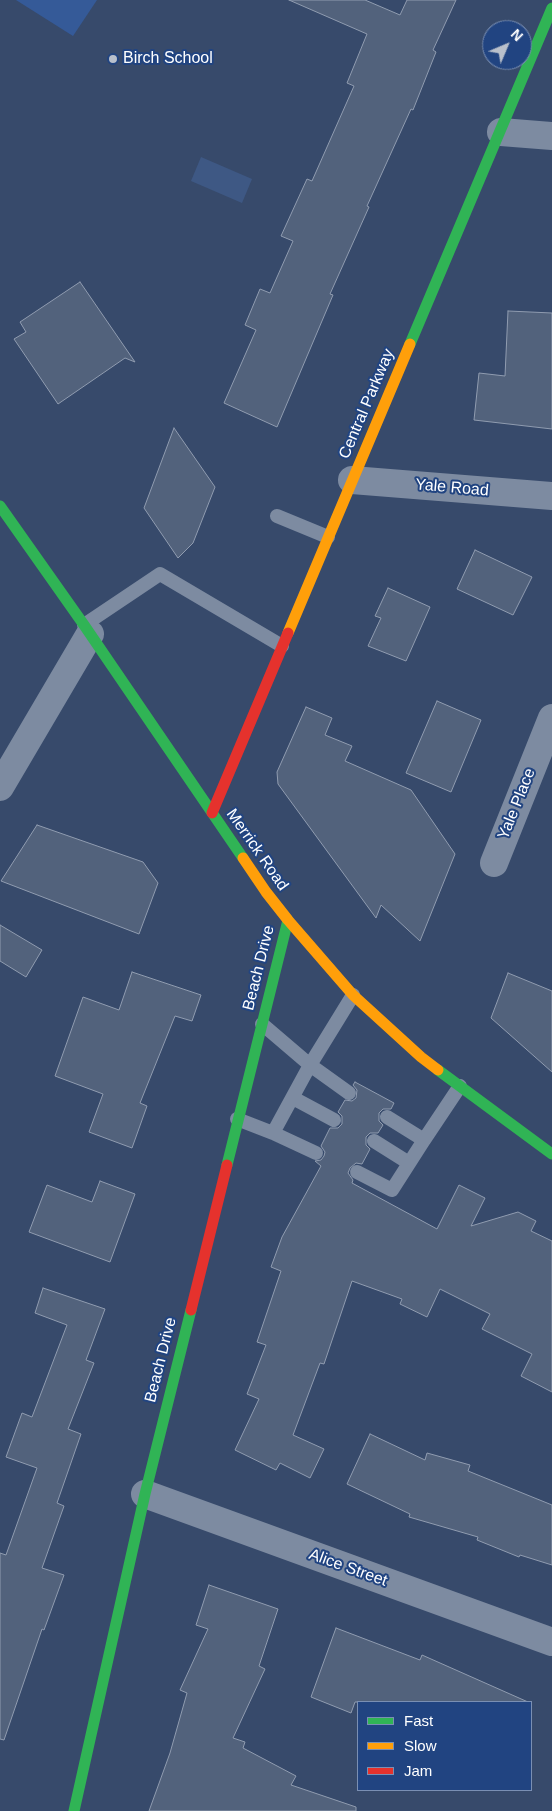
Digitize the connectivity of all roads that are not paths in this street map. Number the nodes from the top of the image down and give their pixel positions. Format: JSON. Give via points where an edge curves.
{"nodes":[{"id":1,"x":552,"y":8,"type":"edge"},
{"id":2,"x":500,"y":132,"type":"junction"},
{"id":3,"x":552,"y":136,"type":"edge"},
{"id":4,"x":352,"y":480,"type":"junction"},
{"id":5,"x":552,"y":496,"type":"edge"},
{"id":6,"x":0,"y":506,"type":"edge"},
{"id":7,"x":277,"y":516,"type":"dead end"},
{"id":8,"x":328,"y":537,"type":"junction"},
{"id":9,"x":87,"y":630,"type":"junction"},
{"id":10,"x":282,"y":646,"type":"junction"},
{"id":11,"x":552,"y":718,"type":"edge"},
{"id":12,"x":0,"y":787,"type":"edge"},
{"id":13,"x":212,"y":813,"type":"junction"},
{"id":14,"x":494,"y":863,"type":"dead end"},
{"id":15,"x":288,"y":920,"type":"junction"},
{"id":16,"x":353,"y":995,"type":"junction"},
{"id":17,"x":262,"y":1024,"type":"junction"},
{"id":18,"x":310,"y":1065,"type":"junction"},
{"id":19,"x":460,"y":1086,"type":"junction"},
{"id":20,"x":348,"y":1093,"type":"dead end"},
{"id":21,"x":293,"y":1098,"type":"junction"},
{"id":22,"x":387,"y":1117,"type":"dead end"},
{"id":23,"x":237,"y":1119,"type":"junction"},
{"id":24,"x":334,"y":1120,"type":"dead end"},
{"id":25,"x":273,"y":1132,"type":"junction"},
{"id":26,"x":424,"y":1140,"type":"junction"},
{"id":27,"x":374,"y":1142,"type":"dead end"},
{"id":28,"x":316,"y":1154,"type":"dead end"},
{"id":29,"x":552,"y":1154,"type":"edge"},
{"id":30,"x":409,"y":1163,"type":"junction"},
{"id":31,"x":358,"y":1172,"type":"dead end"},
{"id":32,"x":145,"y":1494,"type":"junction"},
{"id":33,"x":552,"y":1642,"type":"edge"},
{"id":34,"x":74,"y":1811,"type":"edge"}],
"edges":[{"from":1,"to":2,"type":"street","name":"Central Parkway"},
{"from":2,"to":3,"type":"street"},
{"from":2,"to":4,"type":"street","name":"Central Parkway"},
{"from":4,"to":5,"type":"street","name":"Yale Road"},
{"from":4,"to":8,"type":"street","name":"Central Parkway"},
{"from":6,"to":9,"type":"street","name":"Merrick Road"},
{"from":7,"to":8,"type":"lane"},
{"from":8,"to":10,"type":"street","name":"Central Parkway"},
{"from":9,"to":10,"type":"lane","via":[[160,574]]},
{"from":9,"to":12,"type":"street"},
{"from":9,"to":13,"type":"street","name":"Merrick Road"},
{"from":10,"to":13,"type":"street","name":"Central Parkway"},
{"from":11,"to":14,"type":"street","name":"Yale Place"},
{"from":13,"to":15,"type":"street","name":"Merrick Road"},
{"from":15,"to":16,"type":"street","name":"Merrick Road"},
{"from":15,"to":17,"type":"street","name":"Beach Drive"},
{"from":16,"to":18,"type":"lane"},
{"from":16,"to":19,"type":"street","name":"Merrick Road","via":[[421,1057]]},
{"from":17,"to":18,"type":"lane"},
{"from":17,"to":23,"type":"street","name":"Beach Drive"},
{"from":18,"to":20,"type":"lane"},
{"from":18,"to":21,"type":"lane"},
{"from":19,"to":26,"type":"lane"},
{"from":19,"to":29,"type":"street","name":"Merrick Road"},
{"from":21,"to":24,"type":"lane"},
{"from":21,"to":25,"type":"lane"},
{"from":22,"to":26,"type":"lane"},
{"from":23,"to":25,"type":"lane"},
{"from":23,"to":32,"type":"street","name":"Beach Drive"},
{"from":25,"to":28,"type":"lane"},
{"from":26,"to":30,"type":"lane"},
{"from":27,"to":30,"type":"lane"},
{"from":30,"to":31,"type":"lane","via":[[392,1190]]},
{"from":32,"to":33,"type":"street","name":"Alice Street"},
{"from":32,"to":34,"type":"street","name":"Beach Drive"}]}
